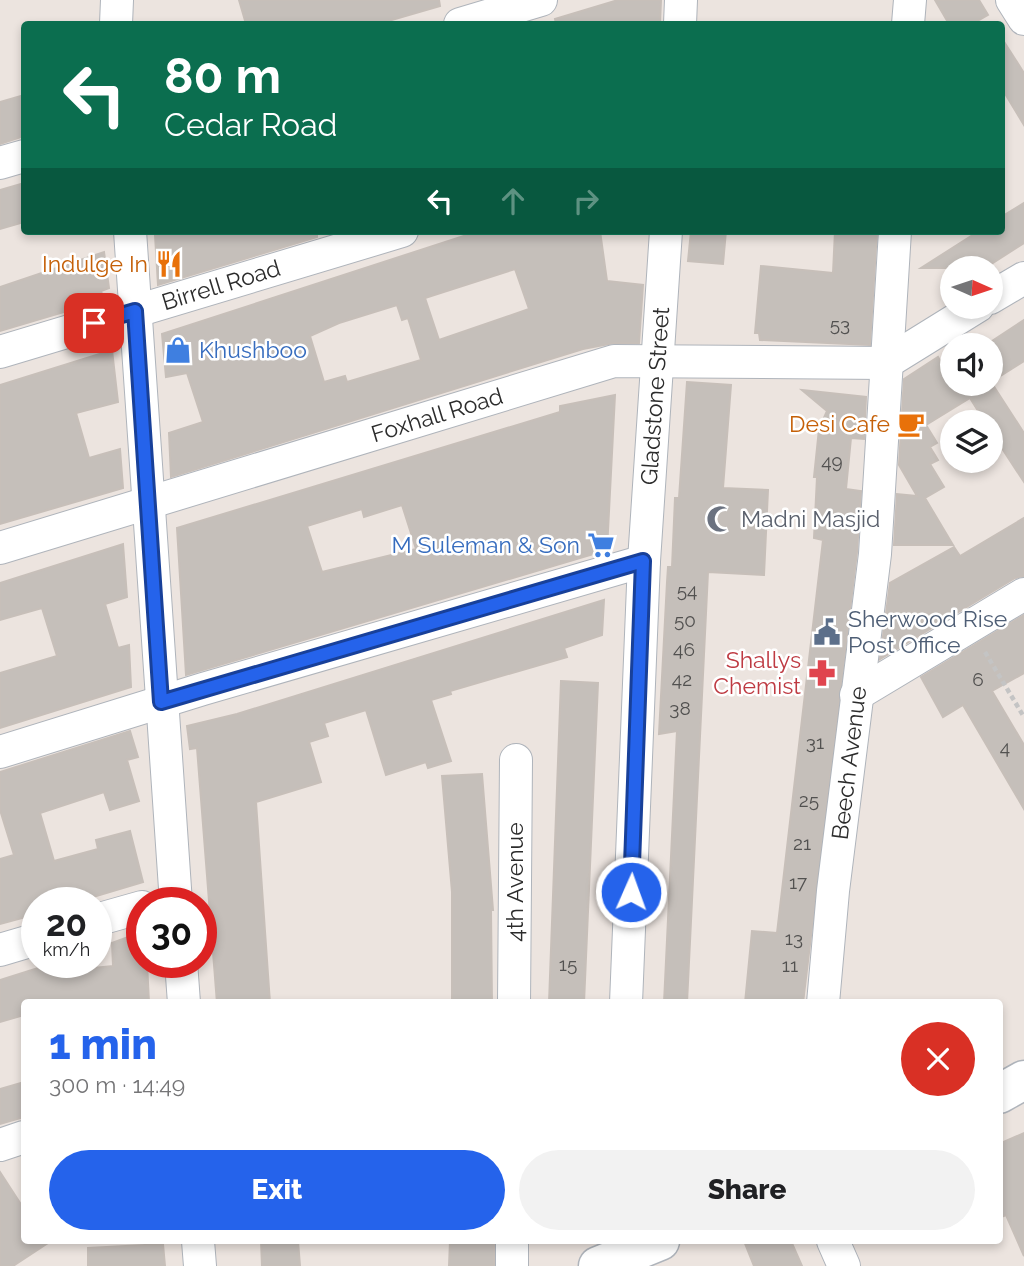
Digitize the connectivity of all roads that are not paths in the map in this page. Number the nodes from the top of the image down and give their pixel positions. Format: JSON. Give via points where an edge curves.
{"nodes":[{"id":1,"x":117,"y":0,"type":"edge"},
{"id":2,"x":541,"y":0,"type":"edge"},
{"id":3,"x":681,"y":0,"type":"edge"},
{"id":4,"x":910,"y":0,"type":"edge"},
{"id":5,"x":1012,"y":0,"type":"edge"},
{"id":6,"x":1024,"y":19,"type":"edge"},
{"id":7,"x":116,"y":21,"type":"edge"},
{"id":8,"x":470,"y":21,"type":"edge"},
{"id":9,"x":680,"y":21,"type":"edge"},
{"id":10,"x":908,"y":21,"type":"edge"},
{"id":11,"x":21,"y":157,"type":"edge"},
{"id":12,"x":0,"y":163,"type":"edge"},
{"id":13,"x":130,"y":235,"type":"edge"},
{"id":14,"x":389,"y":235,"type":"edge"},
{"id":15,"x":666,"y":235,"type":"edge"},
{"id":16,"x":895,"y":235,"type":"edge"},
{"id":17,"x":1024,"y":278,"type":"edge"},
{"id":18,"x":1003,"y":291,"type":"edge"},
{"id":19,"x":135,"y":311,"type":"junction"},
{"id":20,"x":957,"y":319,"type":"edge"},
{"id":21,"x":0,"y":352,"type":"edge"},
{"id":22,"x":658,"y":360,"type":"junction"},
{"id":23,"x":886,"y":363,"type":"junction"},
{"id":24,"x":150,"y":502,"type":"junction"},
{"id":25,"x":0,"y":548,"type":"edge"},
{"id":26,"x":643,"y":561,"type":"junction"},
{"id":27,"x":1024,"y":594,"type":"edge"},
{"id":28,"x":856,"y":695,"type":"junction"},
{"id":29,"x":161,"y":702,"type":"junction"},
{"id":30,"x":0,"y":752,"type":"edge"},
{"id":31,"x":516,"y":760,"type":"dead end"},
{"id":32,"x":170,"y":887,"type":"edge"},
{"id":33,"x":21,"y":944,"type":"edge"},
{"id":34,"x":0,"y":950,"type":"edge"},
{"id":35,"x":182,"y":978,"type":"edge"},
{"id":36,"x":184,"y":999,"type":"edge"},
{"id":37,"x":514,"y":999,"type":"edge"},
{"id":38,"x":626,"y":999,"type":"edge"},
{"id":39,"x":823,"y":999,"type":"edge"},
{"id":40,"x":1024,"y":1080,"type":"edge"},
{"id":41,"x":1003,"y":1092,"type":"edge"},
{"id":42,"x":21,"y":1138,"type":"edge"},
{"id":43,"x":0,"y":1145,"type":"edge"},
{"id":44,"x":198,"y":1244,"type":"edge"},
{"id":45,"x":512,"y":1244,"type":"edge"},
{"id":46,"x":649,"y":1244,"type":"edge"},
{"id":47,"x":834,"y":1244,"type":"edge"},
{"id":48,"x":610,"y":1255,"type":"edge"},
{"id":49,"x":200,"y":1266,"type":"edge"},
{"id":50,"x":512,"y":1266,"type":"edge"},
{"id":51,"x":844,"y":1266,"type":"edge"}],
"edges":[{"from":1,"to":7,"type":"street"},
{"from":2,"to":8,"type":"street"},
{"from":3,"to":9,"type":"street"},
{"from":4,"to":10,"type":"street"},
{"from":5,"to":6,"type":"street"},
{"from":11,"to":12,"type":"street"},
{"from":13,"to":19,"type":"street"},
{"from":14,"to":19,"type":"street","name":"Birrell Road"},
{"from":15,"to":22,"type":"street","name":"Gladstone Street"},
{"from":16,"to":23,"type":"street","name":"Beech Avenue"},
{"from":17,"to":18,"type":"street"},
{"from":19,"to":21,"type":"street","name":"Birrell Road"},
{"from":19,"to":24,"type":"street"},
{"from":20,"to":23,"type":"street"},
{"from":22,"to":23,"type":"street","name":"Foxhall Road"},
{"from":22,"to":24,"type":"street","name":"Foxhall Road","via":[[614,361]]},
{"from":22,"to":26,"type":"street","name":"Gladstone Street"},
{"from":23,"to":28,"type":"street","name":"Beech Avenue","via":[[875,554]]},
{"from":24,"to":25,"type":"street","name":"Foxhall Road"},
{"from":24,"to":29,"type":"street"},
{"from":26,"to":29,"type":"street"},
{"from":26,"to":38,"type":"street","name":"Gladstone Street"},
{"from":27,"to":28,"type":"street"},
{"from":28,"to":39,"type":"street","name":"Beech Avenue"},
{"from":29,"to":30,"type":"street"},
{"from":29,"to":32,"type":"street"},
{"from":31,"to":37,"type":"street","name":"4th Avenue"},
{"from":33,"to":34,"type":"street"},
{"from":35,"to":36,"type":"street"},
{"from":40,"to":41,"type":"main road"},
{"from":42,"to":43,"type":"street"},
{"from":44,"to":49,"type":"street"},
{"from":45,"to":50,"type":"street"},
{"from":46,"to":48,"type":"main road"},
{"from":47,"to":51,"type":"street"}]}
